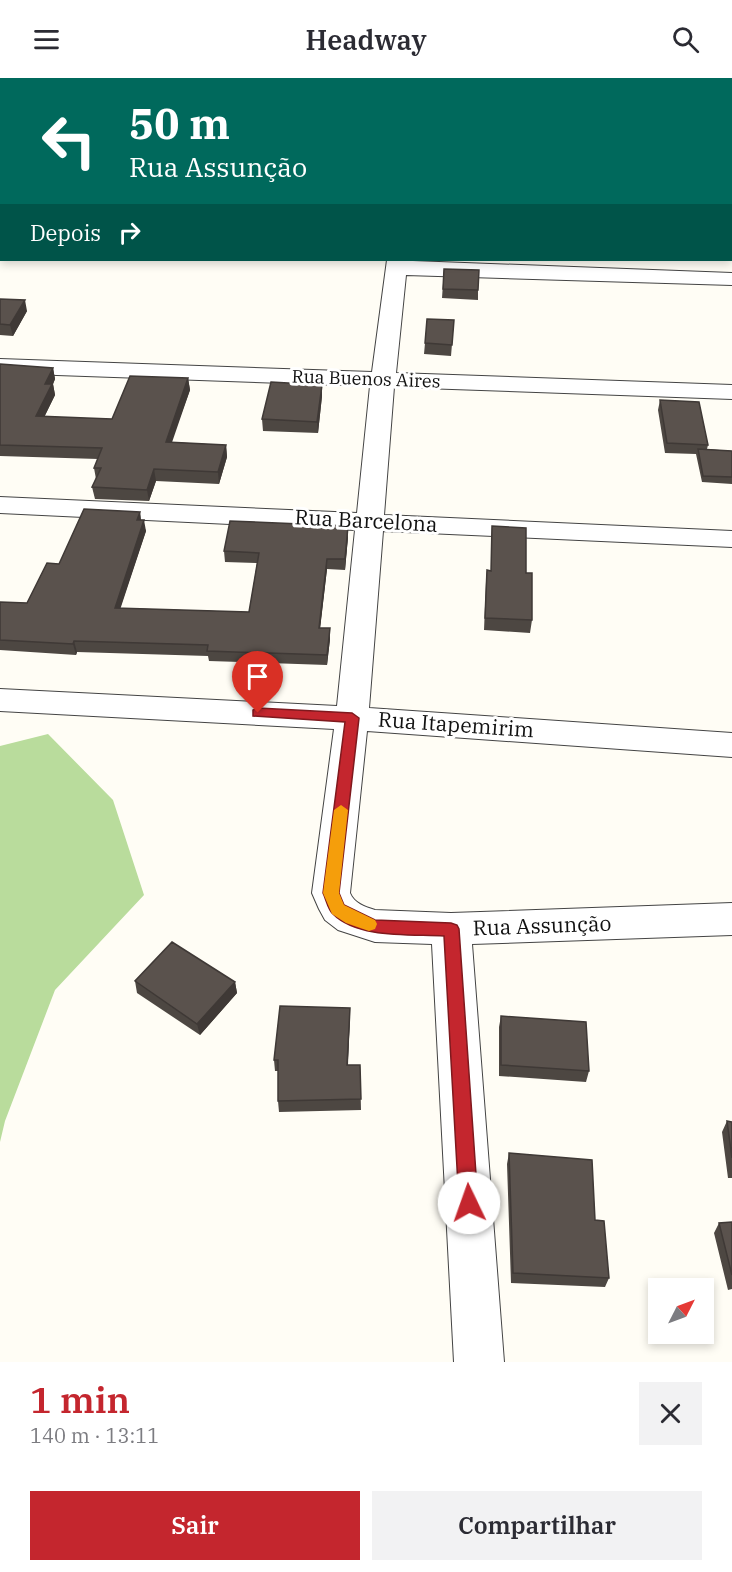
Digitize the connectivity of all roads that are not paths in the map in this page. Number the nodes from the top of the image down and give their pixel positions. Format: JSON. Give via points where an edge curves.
{"nodes":[{"id":1,"x":397,"y":264,"type":"edge"},
{"id":2,"x":732,"y":279,"type":"edge"},
{"id":3,"x":0,"y":366,"type":"edge"},
{"id":4,"x":383,"y":379,"type":"junction"},
{"id":5,"x":732,"y":392,"type":"edge"},
{"id":6,"x":0,"y":505,"type":"edge"},
{"id":7,"x":370,"y":521,"type":"junction"},
{"id":8,"x":732,"y":539,"type":"edge"},
{"id":9,"x":0,"y":700,"type":"edge"},
{"id":10,"x":352,"y":718,"type":"junction"},
{"id":11,"x":732,"y":745,"type":"edge"},
{"id":12,"x":732,"y":919,"type":"edge"},
{"id":13,"x":451,"y":929,"type":"junction"},
{"id":14,"x":479,"y":1362,"type":"edge"}],
"edges":[{"from":1,"to":2,"type":"street"},
{"from":1,"to":4,"type":"street"},
{"from":3,"to":4,"type":"street","name":"Rua Buenos Aires"},
{"from":4,"to":5,"type":"street","name":"Rua Buenos Aires"},
{"from":4,"to":7,"type":"street"},
{"from":6,"to":7,"type":"street","name":"Rua Barcelona"},
{"from":7,"to":8,"type":"street","name":"Rua Barcelona"},
{"from":7,"to":10,"type":"street"},
{"from":9,"to":10,"type":"street","name":"Rua Itapemirim"},
{"from":10,"to":11,"type":"street","name":"Rua Itapemirim"},
{"from":10,"to":13,"type":"street","name":"Rua Assunção","via":[[331,893],[338,909],[352,919],[375,926]]},
{"from":12,"to":13,"type":"street","name":"Rua Assunção"},
{"from":13,"to":14,"type":"street"}]}
